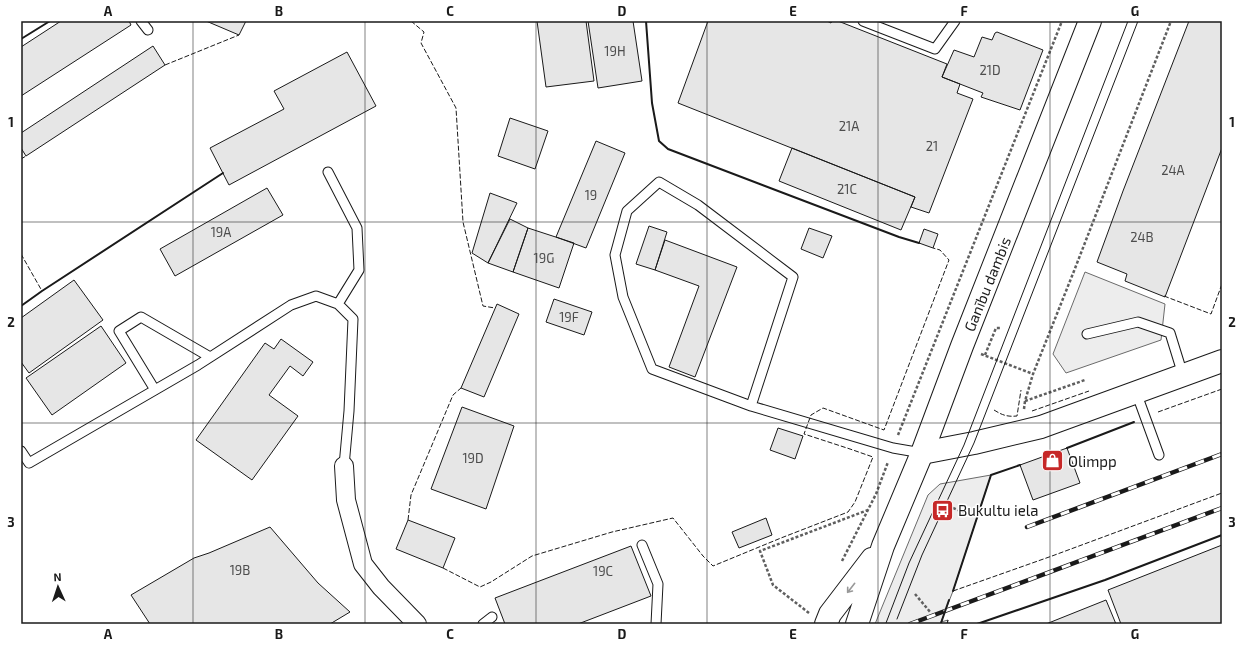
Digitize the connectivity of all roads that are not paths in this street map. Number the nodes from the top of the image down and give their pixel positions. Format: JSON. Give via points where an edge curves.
{"nodes":[{"id":1,"x":141,"y":21,"type":"edge"},
{"id":2,"x":863,"y":21,"type":"edge"},
{"id":3,"x":955,"y":21,"type":"edge"},
{"id":4,"x":1090,"y":21,"type":"edge"},
{"id":5,"x":148,"y":30,"type":"dead end"},
{"id":6,"x":328,"y":172,"type":"dead end"},
{"id":7,"x":338,"y":304,"type":"junction"},
{"id":8,"x":1087,"y":334,"type":"dead end"},
{"id":9,"x":210,"y":357,"type":"junction"},
{"id":10,"x":1222,"y":361,"type":"edge"},
{"id":11,"x":1183,"y":375,"type":"junction"},
{"id":12,"x":155,"y":390,"type":"junction"},
{"id":13,"x":1136,"y":392,"type":"junction"},
{"id":14,"x":751,"y":406,"type":"junction"},
{"id":15,"x":21,"y":451,"type":"edge"},
{"id":16,"x":922,"y":453,"type":"junction"},
{"id":17,"x":1159,"y":455,"type":"dead end"},
{"id":18,"x":344,"y":466,"type":"joint"},
{"id":19,"x":642,"y":545,"type":"dead end"},
{"id":20,"x":883,"y":546,"type":"junction"},
{"id":21,"x":492,"y":617,"type":"dead end"},
{"id":22,"x":818,"y":618,"type":"edge"},
{"id":23,"x":418,"y":624,"type":"edge"},
{"id":24,"x":483,"y":624,"type":"edge"},
{"id":25,"x":656,"y":624,"type":"edge"},
{"id":26,"x":857,"y":624,"type":"edge"}],
"edges":[{"from":1,"to":5,"type":"lane"},
{"from":2,"to":3,"type":"lane","via":[[935,49]]},
{"from":4,"to":16,"type":"main road","name":"Ganību dambis"},
{"from":6,"to":7,"type":"lane","via":[[356,228],[358,270]]},
{"from":7,"to":9,"type":"lane","via":[[316,296],[291,305]]},
{"from":7,"to":18,"type":"lane","via":[[353,319]]},
{"from":8,"to":11,"type":"lane","via":[[1138,322],[1170,333]]},
{"from":9,"to":12,"type":"lane"},
{"from":9,"to":12,"type":"lane","via":[[141,317],[119,331]]},
{"from":10,"to":11,"type":"main road"},
{"from":11,"to":13,"type":"main road"},
{"from":12,"to":15,"type":"lane","via":[[29,464]]},
{"from":13,"to":16,"type":"main road","via":[[1041,427]]},
{"from":13,"to":17,"type":"lane"},
{"from":14,"to":14,"type":"lane","via":[[652,369],[623,297],[615,255],[627,211],[659,182],[698,205],[793,277]]},
{"from":14,"to":16,"type":"lane","via":[[893,448]]},
{"from":16,"to":20,"type":"main road","name":"Ganību dambis"},
{"from":18,"to":23,"type":"street","via":[[346,500],[363,564],[381,587]]},
{"from":19,"to":25,"type":"lane","via":[[658,584]]},
{"from":20,"to":22,"type":"main road","name":"Ganību dambis","one_way":true,"via":[[830,614]]},
{"from":20,"to":26,"type":"main road","name":"Ganību dambis"},
{"from":21,"to":24,"type":"lane"}]}
